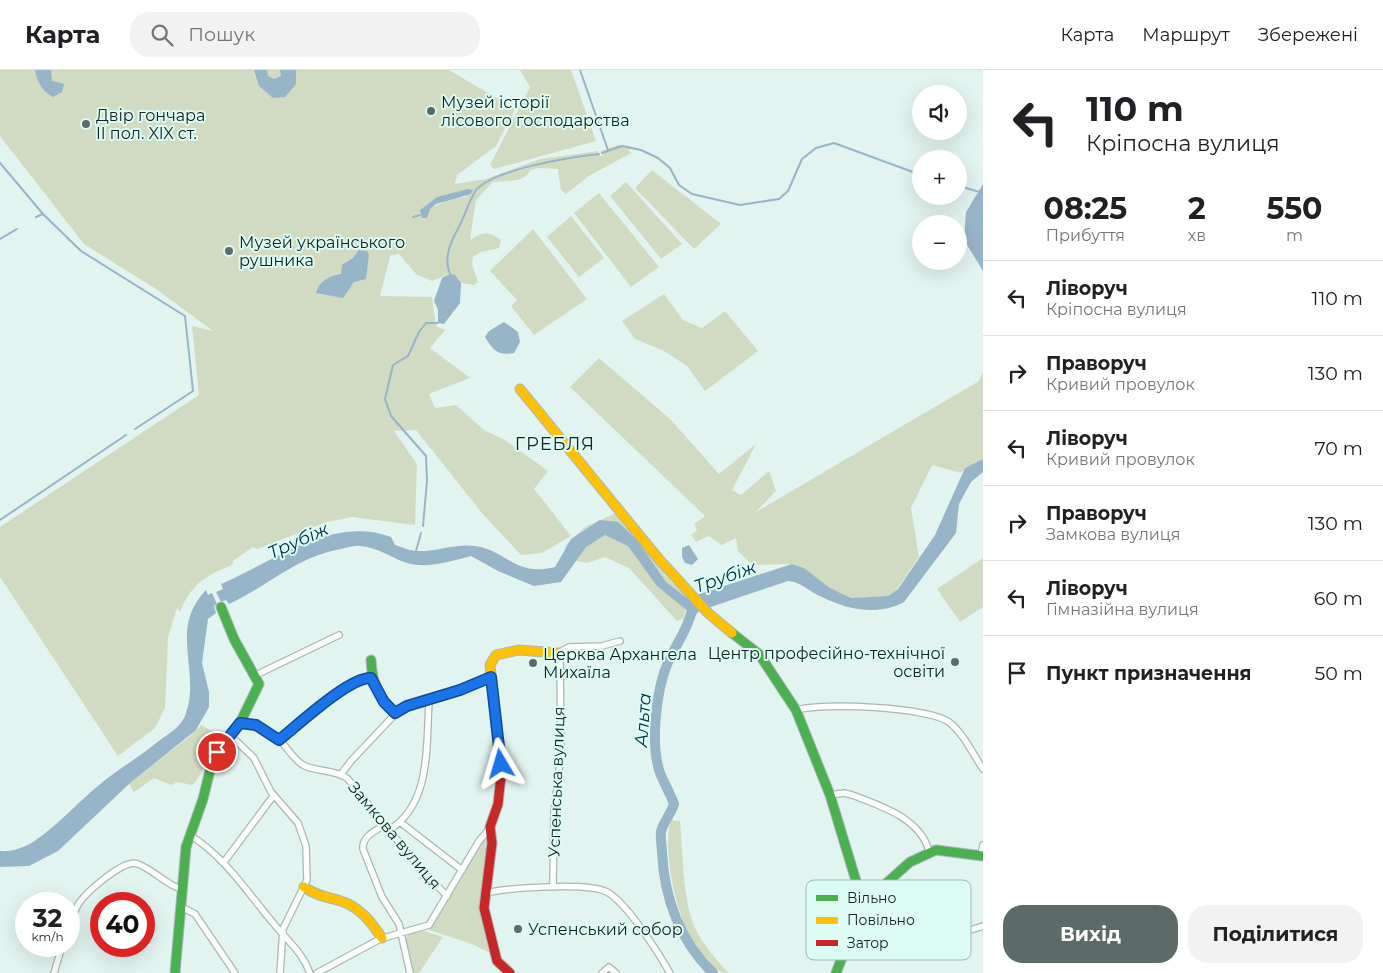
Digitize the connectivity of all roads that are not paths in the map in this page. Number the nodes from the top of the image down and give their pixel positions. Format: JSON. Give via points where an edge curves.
{"nodes":[{"id":1,"x":520,"y":389,"type":"dead end"},
{"id":2,"x":221,"y":607,"type":"dead end"},
{"id":3,"x":339,"y":635,"type":"dead end"},
{"id":4,"x":620,"y":641,"type":"dead end"},
{"id":5,"x":558,"y":653,"type":"junction"},
{"id":6,"x":371,"y":660,"type":"dead end"},
{"id":7,"x":256,"y":675,"type":"junction"},
{"id":8,"x":491,"y":677,"type":"junction"},
{"id":9,"x":371,"y":678,"type":"junction"},
{"id":10,"x":429,"y":701,"type":"junction"},
{"id":11,"x":796,"y":710,"type":"junction"},
{"id":12,"x":395,"y":713,"type":"junction"},
{"id":13,"x":240,"y":723,"type":"junction"},
{"id":14,"x":230,"y":735,"type":"junction"},
{"id":15,"x":279,"y":740,"type":"junction"},
{"id":16,"x":983,"y":769,"type":"edge"},
{"id":17,"x":341,"y":774,"type":"junction"},
{"id":18,"x":274,"y":795,"type":"junction"},
{"id":19,"x":830,"y":795,"type":"junction"},
{"id":20,"x":400,"y":822,"type":"junction"},
{"id":21,"x":387,"y":827,"type":"junction"},
{"id":22,"x":490,"y":827,"type":"junction"},
{"id":23,"x":190,"y":835,"type":"junction"},
{"id":24,"x":983,"y":845,"type":"edge"},
{"id":25,"x":929,"y":851,"type":"junction"},
{"id":26,"x":982,"y":856,"type":"edge"},
{"id":27,"x":224,"y":862,"type":"junction"},
{"id":28,"x":462,"y":870,"type":"junction"},
{"id":29,"x":856,"y":880,"type":"edge"},
{"id":30,"x":890,"y":880,"type":"edge"},
{"id":31,"x":304,"y":887,"type":"junction"},
{"id":32,"x":553,"y":887,"type":"junction"},
{"id":33,"x":181,"y":889,"type":"junction"},
{"id":34,"x":485,"y":893,"type":"junction"},
{"id":35,"x":447,"y":896,"type":"junction"},
{"id":36,"x":80,"y":902,"type":"edge"},
{"id":37,"x":180,"y":906,"type":"junction"},
{"id":38,"x":983,"y":926,"type":"edge"},
{"id":39,"x":971,"y":930,"type":"edge"},
{"id":40,"x":400,"y":932,"type":"junction"},
{"id":41,"x":282,"y":933,"type":"junction"},
{"id":42,"x":382,"y":938,"type":"junction"},
{"id":43,"x":59,"y":957,"type":"edge"},
{"id":44,"x":841,"y":960,"type":"edge"},
{"id":45,"x":54,"y":973,"type":"edge"},
{"id":46,"x":175,"y":973,"type":"edge"},
{"id":47,"x":235,"y":973,"type":"edge"},
{"id":48,"x":280,"y":973,"type":"edge"},
{"id":49,"x":310,"y":973,"type":"edge"},
{"id":50,"x":317,"y":973,"type":"edge"},
{"id":51,"x":410,"y":973,"type":"edge"},
{"id":52,"x":510,"y":973,"type":"edge"},
{"id":53,"x":602,"y":973,"type":"edge"},
{"id":54,"x":616,"y":973,"type":"edge"},
{"id":55,"x":670,"y":973,"type":"edge"},
{"id":56,"x":836,"y":973,"type":"edge"}],
"edges":[{"from":1,"to":11,"type":"street","via":[[656,555],[708,613],[759,654]]},
{"from":2,"to":7,"type":"street","via":[[234,639]]},
{"from":3,"to":7,"type":"street"},
{"from":4,"to":5,"type":"street","via":[[602,646],[569,646]]},
{"from":5,"to":8,"type":"street","via":[[519,650],[498,654],[491,662]]},
{"from":5,"to":32,"type":"street","name":"Успенська вулиця","via":[[561,754],[554,812]]},
{"from":6,"to":9,"type":"street"},
{"from":7,"to":13,"type":"street","via":[[258,687]]},
{"from":8,"to":10,"type":"street"},
{"from":8,"to":22,"type":"street","via":[[502,776],[498,804]]},
{"from":9,"to":12,"type":"street","via":[[384,702]]},
{"from":9,"to":15,"type":"street","via":[[349,685]]},
{"from":10,"to":12,"type":"street","via":[[407,706]]},
{"from":10,"to":20,"type":"street","via":[[428,742],[420,786]]},
{"from":11,"to":16,"type":"street","via":[[863,707],[942,718],[955,728]]},
{"from":11,"to":19,"type":"street"},
{"from":12,"to":17,"type":"street"},
{"from":13,"to":14,"type":"street"},
{"from":13,"to":15,"type":"street","name":"Замкова вулиця","via":[[256,725]]},
{"from":14,"to":18,"type":"street","via":[[254,758]]},
{"from":14,"to":23,"type":"street","via":[[210,765],[203,799]]},
{"from":15,"to":17,"type":"street","name":"Замкова вулиця","via":[[304,766]]},
{"from":17,"to":21,"type":"street","name":"Замкова вулиця","via":[[353,783]]},
{"from":18,"to":27,"type":"street"},
{"from":18,"to":31,"type":"street","via":[[300,826],[308,865]]},
{"from":19,"to":25,"type":"street","via":[[852,795],[907,820],[918,830]]},
{"from":19,"to":29,"type":"street"},
{"from":20,"to":21,"type":"street"},
{"from":20,"to":28,"type":"street"},
{"from":21,"to":35,"type":"street","name":"Замкова вулиця"},
{"from":21,"to":40,"type":"street","via":[[365,839],[364,852]]},
{"from":22,"to":28,"type":"street"},
{"from":22,"to":34,"type":"street","via":[[492,843]]},
{"from":23,"to":27,"type":"street"},
{"from":23,"to":33,"type":"street"},
{"from":24,"to":26,"type":"street"},
{"from":25,"to":26,"type":"street"},
{"from":25,"to":30,"type":"street"},
{"from":27,"to":41,"type":"street"},
{"from":28,"to":35,"type":"street"},
{"from":31,"to":41,"type":"street"},
{"from":31,"to":42,"type":"street","via":[[318,897],[350,905]]},
{"from":32,"to":34,"type":"street"},
{"from":32,"to":55,"type":"street","via":[[602,890],[619,901]]},
{"from":33,"to":36,"type":"street","via":[[167,884],[140,865],[130,864],[105,878]]},
{"from":33,"to":37,"type":"street"},
{"from":34,"to":52,"type":"street","via":[[486,917],[497,961]]},
{"from":35,"to":40,"type":"street","via":[[427,926]]},
{"from":37,"to":46,"type":"street"},
{"from":37,"to":47,"type":"street","via":[[195,914]]},
{"from":38,"to":39,"type":"street"},
{"from":40,"to":42,"type":"street"},
{"from":40,"to":51,"type":"street"},
{"from":41,"to":48,"type":"street"},
{"from":41,"to":49,"type":"street","via":[[302,955]]},
{"from":42,"to":50,"type":"street"},
{"from":43,"to":45,"type":"street"},
{"from":44,"to":56,"type":"street"},
{"from":53,"to":54,"type":"street","via":[[610,967]]}]}
